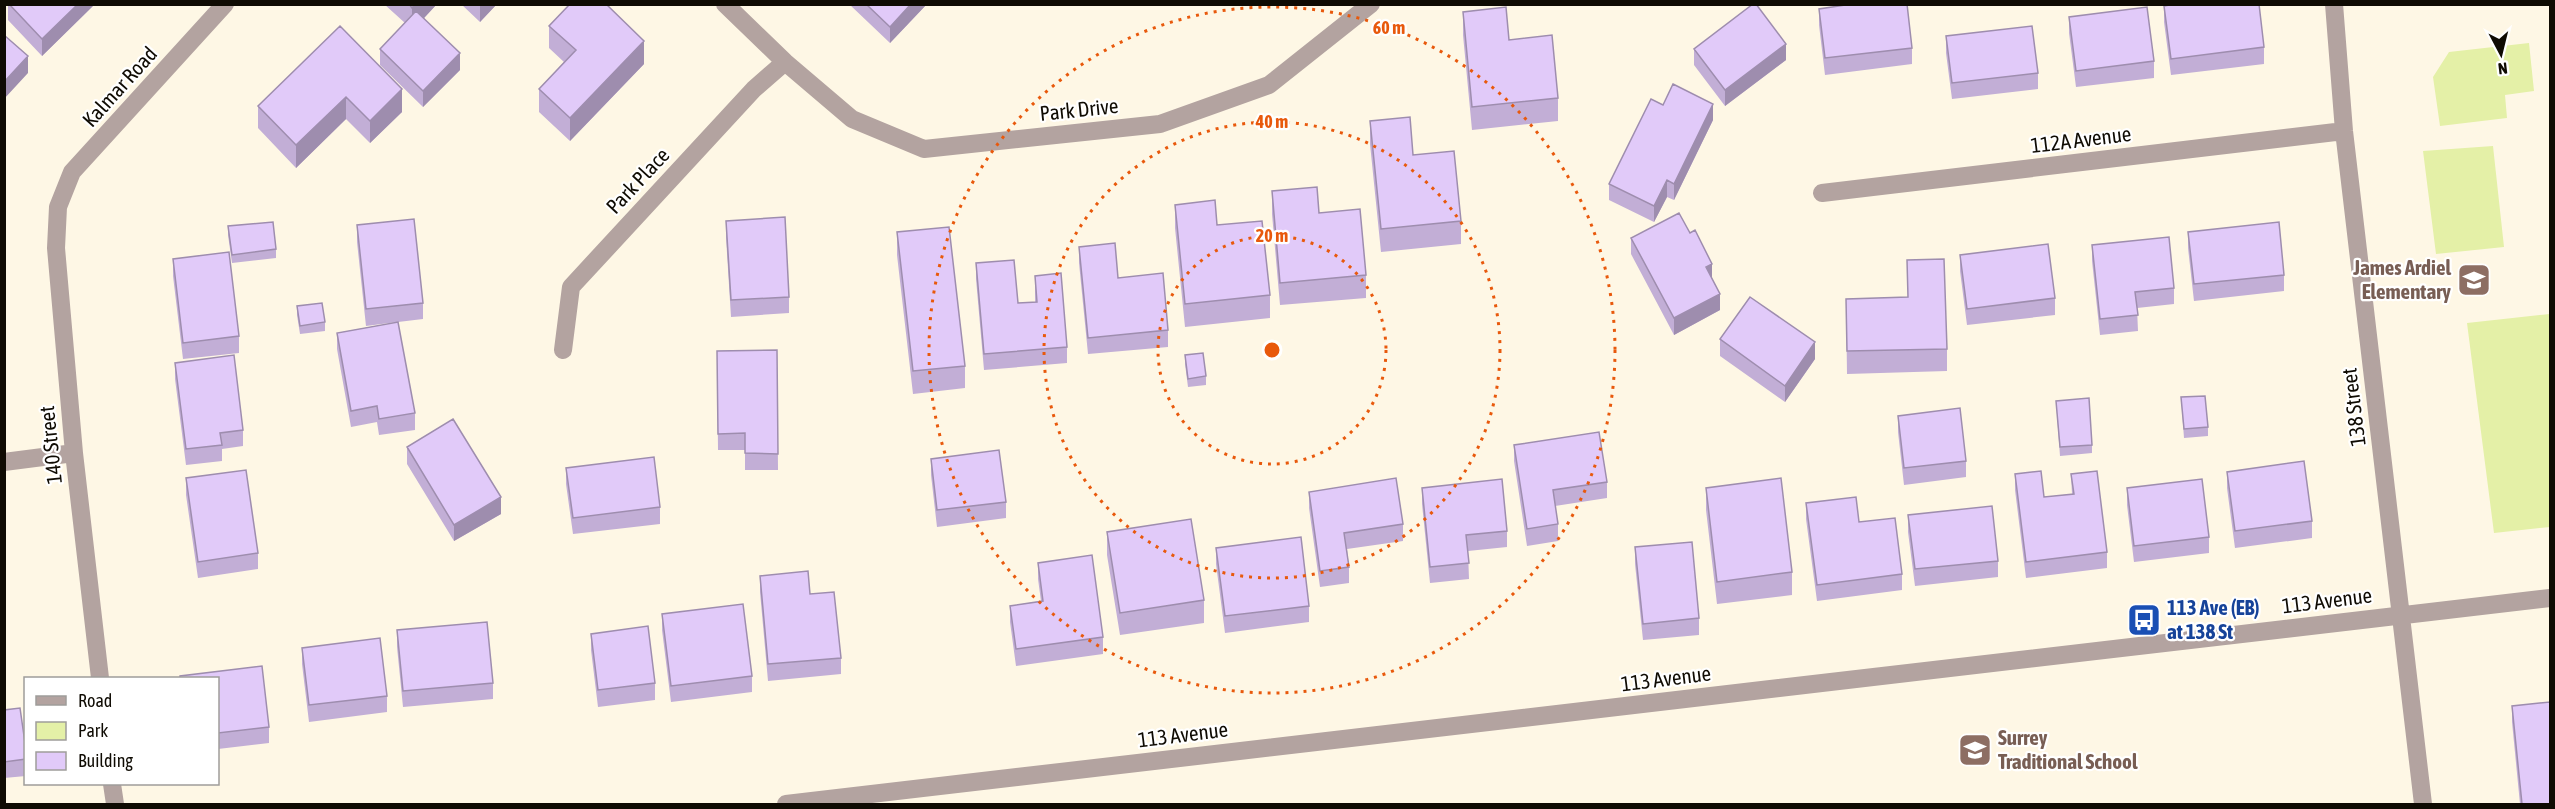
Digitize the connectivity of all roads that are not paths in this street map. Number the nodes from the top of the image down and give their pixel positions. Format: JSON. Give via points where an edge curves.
{"nodes":[{"id":1,"x":225,"y":4,"type":"edge"},
{"id":2,"x":725,"y":4,"type":"edge"},
{"id":3,"x":1371,"y":4,"type":"edge"},
{"id":4,"x":2334,"y":4,"type":"edge"},
{"id":5,"x":785,"y":62,"type":"junction"},
{"id":6,"x":2344,"y":131,"type":"junction"},
{"id":7,"x":1822,"y":193,"type":"dead end"},
{"id":8,"x":58,"y":207,"type":"joint"},
{"id":9,"x":562,"y":350,"type":"dead end"},
{"id":10,"x":74,"y":453,"type":"junction"},
{"id":11,"x":4,"y":462,"type":"edge"},
{"id":12,"x":2550,"y":598,"type":"edge"},
{"id":13,"x":2402,"y":615,"type":"junction"},
{"id":14,"x":100,"y":677,"type":"edge"},
{"id":15,"x":112,"y":785,"type":"edge"},
{"id":16,"x":115,"y":804,"type":"edge"},
{"id":17,"x":786,"y":804,"type":"edge"},
{"id":18,"x":2423,"y":804,"type":"edge"}],
"edges":[{"from":1,"to":8,"type":"street","name":"Kalmar Road","via":[[72,172]]},
{"from":2,"to":5,"type":"street","name":"Park Drive"},
{"from":3,"to":5,"type":"street","name":"Park Drive","via":[[1269,85],[1160,124],[924,149],[852,119]]},
{"from":4,"to":6,"type":"street","name":"138 Street"},
{"from":5,"to":9,"type":"street","name":"Park Place","via":[[754,89],[571,287]]},
{"from":6,"to":7,"type":"street","name":"112A Avenue"},
{"from":6,"to":13,"type":"street","name":"138 Street"},
{"from":8,"to":10,"type":"street","name":"140 Street","via":[[56,248]]},
{"from":10,"to":11,"type":"street"},
{"from":10,"to":14,"type":"street","name":"140 Street"},
{"from":12,"to":13,"type":"street","name":"113 Avenue"},
{"from":13,"to":17,"type":"street","name":"113 Avenue"},
{"from":13,"to":18,"type":"street","name":"138 Street"},
{"from":15,"to":16,"type":"street"}]}
